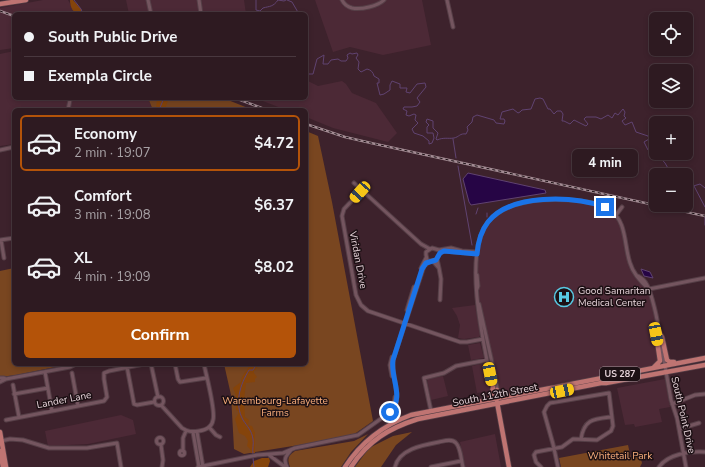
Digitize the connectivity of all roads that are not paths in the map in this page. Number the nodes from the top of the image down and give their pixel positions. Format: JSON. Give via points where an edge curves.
{"nodes":[{"id":1,"x":26,"y":0,"type":"edge"},
{"id":2,"x":148,"y":0,"type":"edge"},
{"id":3,"x":199,"y":0,"type":"edge"},
{"id":4,"x":342,"y":0,"type":"edge"},
{"id":5,"x":384,"y":0,"type":"edge"},
{"id":6,"x":447,"y":0,"type":"edge"},
{"id":7,"x":0,"y":4,"type":"edge"},
{"id":8,"x":151,"y":12,"type":"edge"},
{"id":9,"x":201,"y":12,"type":"edge"},
{"id":10,"x":453,"y":27,"type":"dead end"},
{"id":11,"x":12,"y":147,"type":"edge"},
{"id":12,"x":0,"y":150,"type":"edge"},
{"id":13,"x":354,"y":183,"type":"dead end"},
{"id":14,"x":362,"y":190,"type":"junction"},
{"id":15,"x":622,"y":207,"type":"dead end"},
{"id":16,"x":616,"y":215,"type":"junction"},
{"id":17,"x":12,"y":238,"type":"edge"},
{"id":18,"x":0,"y":240,"type":"edge"},
{"id":19,"x":421,"y":244,"type":"junction"},
{"id":20,"x":430,"y":249,"type":"junction"},
{"id":21,"x":436,"y":249,"type":"junction"},
{"id":22,"x":426,"y":252,"type":"junction"},
{"id":23,"x":477,"y":253,"type":"junction"},
{"id":24,"x":438,"y":255,"type":"junction"},
{"id":25,"x":4,"y":258,"type":"dead end"},
{"id":26,"x":426,"y":258,"type":"junction"},
{"id":27,"x":437,"y":259,"type":"junction"},
{"id":28,"x":431,"y":261,"type":"junction"},
{"id":29,"x":439,"y":268,"type":"junction"},
{"id":30,"x":705,"y":278,"type":"edge"},
{"id":31,"x":649,"y":290,"type":"junction"},
{"id":32,"x":440,"y":300,"type":"dead end"},
{"id":33,"x":478,"y":300,"type":"junction"},
{"id":34,"x":404,"y":323,"type":"junction"},
{"id":35,"x":658,"y":330,"type":"junction"},
{"id":36,"x":483,"y":339,"type":"junction"},
{"id":37,"x":705,"y":359,"type":"edge"},
{"id":38,"x":487,"y":360,"type":"junction"},
{"id":39,"x":705,"y":365,"type":"edge"},
{"id":40,"x":72,"y":366,"type":"edge"},
{"id":41,"x":113,"y":366,"type":"edge"},
{"id":42,"x":133,"y":366,"type":"edge"},
{"id":43,"x":151,"y":366,"type":"edge"},
{"id":44,"x":175,"y":366,"type":"edge"},
{"id":45,"x":204,"y":366,"type":"edge"},
{"id":46,"x":666,"y":366,"type":"junction"},
{"id":47,"x":127,"y":367,"type":"junction"},
{"id":48,"x":651,"y":369,"type":"junction"},
{"id":49,"x":114,"y":370,"type":"junction"},
{"id":50,"x":45,"y":372,"type":"junction"},
{"id":51,"x":72,"y":372,"type":"dead end"},
{"id":52,"x":666,"y":372,"type":"junction"},
{"id":53,"x":0,"y":378,"type":"edge"},
{"id":54,"x":206,"y":378,"type":"junction"},
{"id":55,"x":6,"y":379,"type":"junction"},
{"id":56,"x":0,"y":382,"type":"edge"},
{"id":57,"x":601,"y":383,"type":"junction"},
{"id":58,"x":13,"y":385,"type":"dead end"},
{"id":59,"x":48,"y":388,"type":"junction"},
{"id":60,"x":495,"y":388,"type":"junction"},
{"id":61,"x":14,"y":394,"type":"junction"},
{"id":62,"x":705,"y":394,"type":"edge"},
{"id":63,"x":508,"y":396,"type":"junction"},
{"id":64,"x":158,"y":397,"type":"junction"},
{"id":65,"x":496,"y":398,"type":"junction"},
{"id":66,"x":489,"y":400,"type":"junction"},
{"id":67,"x":154,"y":402,"type":"junction"},
{"id":68,"x":505,"y":402,"type":"junction"},
{"id":69,"x":161,"y":404,"type":"junction"},
{"id":70,"x":497,"y":404,"type":"junction"},
{"id":71,"x":672,"y":404,"type":"junction"},
{"id":72,"x":78,"y":406,"type":"junction"},
{"id":73,"x":52,"y":411,"type":"junction"},
{"id":74,"x":431,"y":411,"type":"junction"},
{"id":75,"x":499,"y":415,"type":"junction"},
{"id":76,"x":612,"y":416,"type":"junction"},
{"id":77,"x":19,"y":417,"type":"junction"},
{"id":78,"x":6,"y":420,"type":"dead end"},
{"id":79,"x":699,"y":423,"type":"dead end"},
{"id":80,"x":209,"y":427,"type":"junction"},
{"id":81,"x":679,"y":429,"type":"junction"},
{"id":82,"x":186,"y":431,"type":"junction"},
{"id":83,"x":0,"y":432,"type":"edge"},
{"id":84,"x":195,"y":432,"type":"junction"},
{"id":85,"x":220,"y":436,"type":"dead end"},
{"id":86,"x":581,"y":439,"type":"junction"},
{"id":87,"x":1,"y":441,"type":"edge"},
{"id":88,"x":161,"y":445,"type":"dead end"},
{"id":89,"x":554,"y":449,"type":"junction"},
{"id":90,"x":183,"y":450,"type":"dead end"},
{"id":91,"x":291,"y":450,"type":"junction"},
{"id":92,"x":0,"y":451,"type":"edge"},
{"id":93,"x":705,"y":452,"type":"edge"},
{"id":94,"x":279,"y":453,"type":"junction"},
{"id":95,"x":268,"y":454,"type":"junction"},
{"id":96,"x":684,"y":454,"type":"junction"},
{"id":97,"x":285,"y":458,"type":"junction"},
{"id":98,"x":275,"y":459,"type":"junction"},
{"id":99,"x":461,"y":461,"type":"junction"},
{"id":100,"x":281,"y":462,"type":"junction"},
{"id":101,"x":3,"y":467,"type":"edge"},
{"id":102,"x":6,"y":467,"type":"edge"},
{"id":103,"x":121,"y":467,"type":"edge"},
{"id":104,"x":162,"y":467,"type":"edge"},
{"id":105,"x":200,"y":467,"type":"edge"},
{"id":106,"x":286,"y":467,"type":"edge"},
{"id":107,"x":345,"y":467,"type":"edge"},
{"id":108,"x":351,"y":467,"type":"edge"},
{"id":109,"x":395,"y":467,"type":"edge"},
{"id":110,"x":431,"y":467,"type":"edge"},
{"id":111,"x":462,"y":467,"type":"edge"},
{"id":112,"x":509,"y":467,"type":"edge"},
{"id":113,"x":541,"y":467,"type":"edge"},
{"id":114,"x":558,"y":467,"type":"edge"},
{"id":115,"x":659,"y":467,"type":"edge"},
{"id":116,"x":686,"y":467,"type":"edge"}],
"edges":[{"from":1,"to":7,"type":"main road"},
{"from":2,"to":8,"type":"street"},
{"from":3,"to":9,"type":"street"},
{"from":4,"to":5,"type":"street","via":[[357,8],[378,4]]},
{"from":6,"to":10,"type":"street"},
{"from":11,"to":12,"type":"street"},
{"from":13,"to":14,"type":"street"},
{"from":14,"to":19,"type":"street"},
{"from":14,"to":34,"type":"street","name":"Viridan Drive","via":[[343,210],[342,216],[358,301],[368,311]]},
{"from":15,"to":16,"type":"street"},
{"from":16,"to":23,"type":"street","via":[[605,207],[578,201],[546,200],[518,204],[504,209],[488,222],[481,234]]},
{"from":16,"to":31,"type":"street","via":[[622,228],[629,262]]},
{"from":17,"to":18,"type":"street"},
{"from":18,"to":25,"type":"street"},
{"from":19,"to":20,"type":"street"},
{"from":19,"to":22,"type":"street"},
{"from":20,"to":21,"type":"street"},
{"from":20,"to":22,"type":"street"},
{"from":21,"to":23,"type":"street","via":[[451,248]]},
{"from":21,"to":24,"type":"street"},
{"from":22,"to":26,"type":"street"},
{"from":23,"to":24,"type":"street","via":[[447,251]]},
{"from":23,"to":33,"type":"street"},
{"from":24,"to":27,"type":"street"},
{"from":26,"to":28,"type":"street"},
{"from":26,"to":34,"type":"street"},
{"from":27,"to":28,"type":"street"},
{"from":27,"to":29,"type":"street"},
{"from":28,"to":29,"type":"street"},
{"from":28,"to":34,"type":"street","via":[[422,269]]},
{"from":29,"to":32,"type":"street"},
{"from":30,"to":31,"type":"street"},
{"from":31,"to":35,"type":"street","name":"South Point Drive"},
{"from":33,"to":36,"type":"street"},
{"from":33,"to":60,"type":"street"},
{"from":34,"to":36,"type":"street","name":"Viridan Drive","via":[[462,342]]},
{"from":34,"to":91,"type":"street","via":[[392,364],[397,394],[393,410],[355,436]]},
{"from":35,"to":37,"type":"main road","via":[[667,360],[670,362]]},
{"from":35,"to":46,"type":"street","name":"South Point Drive"},
{"from":35,"to":48,"type":"main road","via":[[656,334],[660,362]]},
{"from":36,"to":38,"type":"street"},
{"from":37,"to":46,"type":"main road","name":"South 112th Street","number":"US 287"},
{"from":37,"to":52,"type":"main road","via":[[669,368]]},
{"from":38,"to":60,"type":"street"},
{"from":38,"to":74,"type":"street","via":[[456,366],[444,373],[424,378]]},
{"from":39,"to":52,"type":"main road","name":"South 112th Street","number":"US 287"},
{"from":40,"to":50,"type":"street"},
{"from":41,"to":49,"type":"street"},
{"from":42,"to":47,"type":"street"},
{"from":43,"to":64,"type":"street"},
{"from":44,"to":54,"type":"street","via":[[180,382]]},
{"from":45,"to":54,"type":"street"},
{"from":46,"to":48,"type":"main road","name":"South 112th Street","number":"US 287"},
{"from":46,"to":52,"type":"street","name":"South Point Drive"},
{"from":46,"to":57,"type":"main road"},
{"from":47,"to":49,"type":"street"},
{"from":47,"to":67,"type":"street","via":[[135,404]]},
{"from":48,"to":63,"type":"main road","name":"South 112th Street","number":"US 287"},
{"from":49,"to":72,"type":"street","name":"Lander Lane","via":[[103,376],[106,399]]},
{"from":50,"to":55,"type":"street"},
{"from":50,"to":59,"type":"street"},
{"from":51,"to":72,"type":"street"},
{"from":52,"to":57,"type":"main road","name":"South 112th Street","number":"US 287"},
{"from":52,"to":71,"type":"street","name":"South Point Drive"},
{"from":53,"to":55,"type":"street"},
{"from":54,"to":80,"type":"street","via":[[214,413],[213,422]]},
{"from":55,"to":56,"type":"street"},
{"from":57,"to":68,"type":"main road","name":"South 112th Street","number":"US 287"},
{"from":58,"to":61,"type":"street"},
{"from":59,"to":61,"type":"street"},
{"from":59,"to":73,"type":"street"},
{"from":60,"to":63,"type":"main road"},
{"from":60,"to":65,"type":"street"},
{"from":60,"to":66,"type":"main road"},
{"from":61,"to":77,"type":"street"},
{"from":62,"to":71,"type":"street"},
{"from":63,"to":65,"type":"main road","name":"South 112th Street","number":"US 287"},
{"from":64,"to":67,"type":"street"},
{"from":64,"to":69,"type":"street","via":[[163,400]]},
{"from":65,"to":66,"type":"main road","name":"South 112th Street","number":"US 287"},
{"from":65,"to":70,"type":"main road"},
{"from":66,"to":74,"type":"main road","name":"South 112th Street","number":"US 287"},
{"from":67,"to":69,"type":"street","via":[[157,405]]},
{"from":68,"to":70,"type":"main road","name":"South 112th Street","number":"US 287"},
{"from":68,"to":75,"type":"main road"},
{"from":69,"to":82,"type":"street"},
{"from":70,"to":75,"type":"main road"},
{"from":70,"to":108,"type":"main road","name":"South 112th Street","number":"US 287","via":[[418,419],[394,427],[372,442]]},
{"from":71,"to":81,"type":"street","name":"South Point Drive"},
{"from":72,"to":73,"type":"street","name":"Lander Lane"},
{"from":73,"to":77,"type":"street","name":"Lander Lane"},
{"from":74,"to":107,"type":"main road","name":"South 112th Street","number":"US 287","via":[[406,417],[383,428],[360,447]]},
{"from":75,"to":112,"type":"main road"},
{"from":76,"to":86,"type":"street","via":[[598,418],[587,424],[582,431]]},
{"from":76,"to":86,"type":"street","via":[[613,426],[607,434],[595,441]]},
{"from":76,"to":89,"type":"street","via":[[608,392],[550,403],[544,412]]},
{"from":77,"to":78,"type":"street","name":"Lander Lane"},
{"from":79,"to":81,"type":"street"},
{"from":80,"to":84,"type":"street"},
{"from":80,"to":85,"type":"street"},
{"from":81,"to":96,"type":"street","name":"South Point Drive"},
{"from":82,"to":84,"type":"street"},
{"from":82,"to":90,"type":"street"},
{"from":83,"to":87,"type":"main road"},
{"from":84,"to":105,"type":"street"},
{"from":86,"to":89,"type":"street"},
{"from":87,"to":102,"type":"main road"},
{"from":87,"to":103,"type":"street","via":[[23,440],[49,448],[86,448],[117,443]]},
{"from":88,"to":104,"type":"street","via":[[164,460]]},
{"from":89,"to":113,"type":"street","via":[[535,454],[535,460]]},
{"from":89,"to":114,"type":"street"},
{"from":91,"to":94,"type":"street"},
{"from":91,"to":97,"type":"street"},
{"from":92,"to":101,"type":"main road"},
{"from":93,"to":96,"type":"street"},
{"from":94,"to":95,"type":"street"},
{"from":94,"to":97,"type":"street"},
{"from":94,"to":98,"type":"street"},
{"from":95,"to":98,"type":"street"},
{"from":95,"to":105,"type":"street"},
{"from":96,"to":115,"type":"street","via":[[667,459]]},
{"from":96,"to":116,"type":"street","name":"South Point Drive"},
{"from":97,"to":100,"type":"street"},
{"from":97,"to":106,"type":"street"},
{"from":98,"to":100,"type":"street"},
{"from":99,"to":109,"type":"street","via":[[457,443],[449,440],[416,447],[399,458]]},
{"from":99,"to":110,"type":"street"},
{"from":99,"to":111,"type":"street"},
{"from":100,"to":106,"type":"street"}]}
